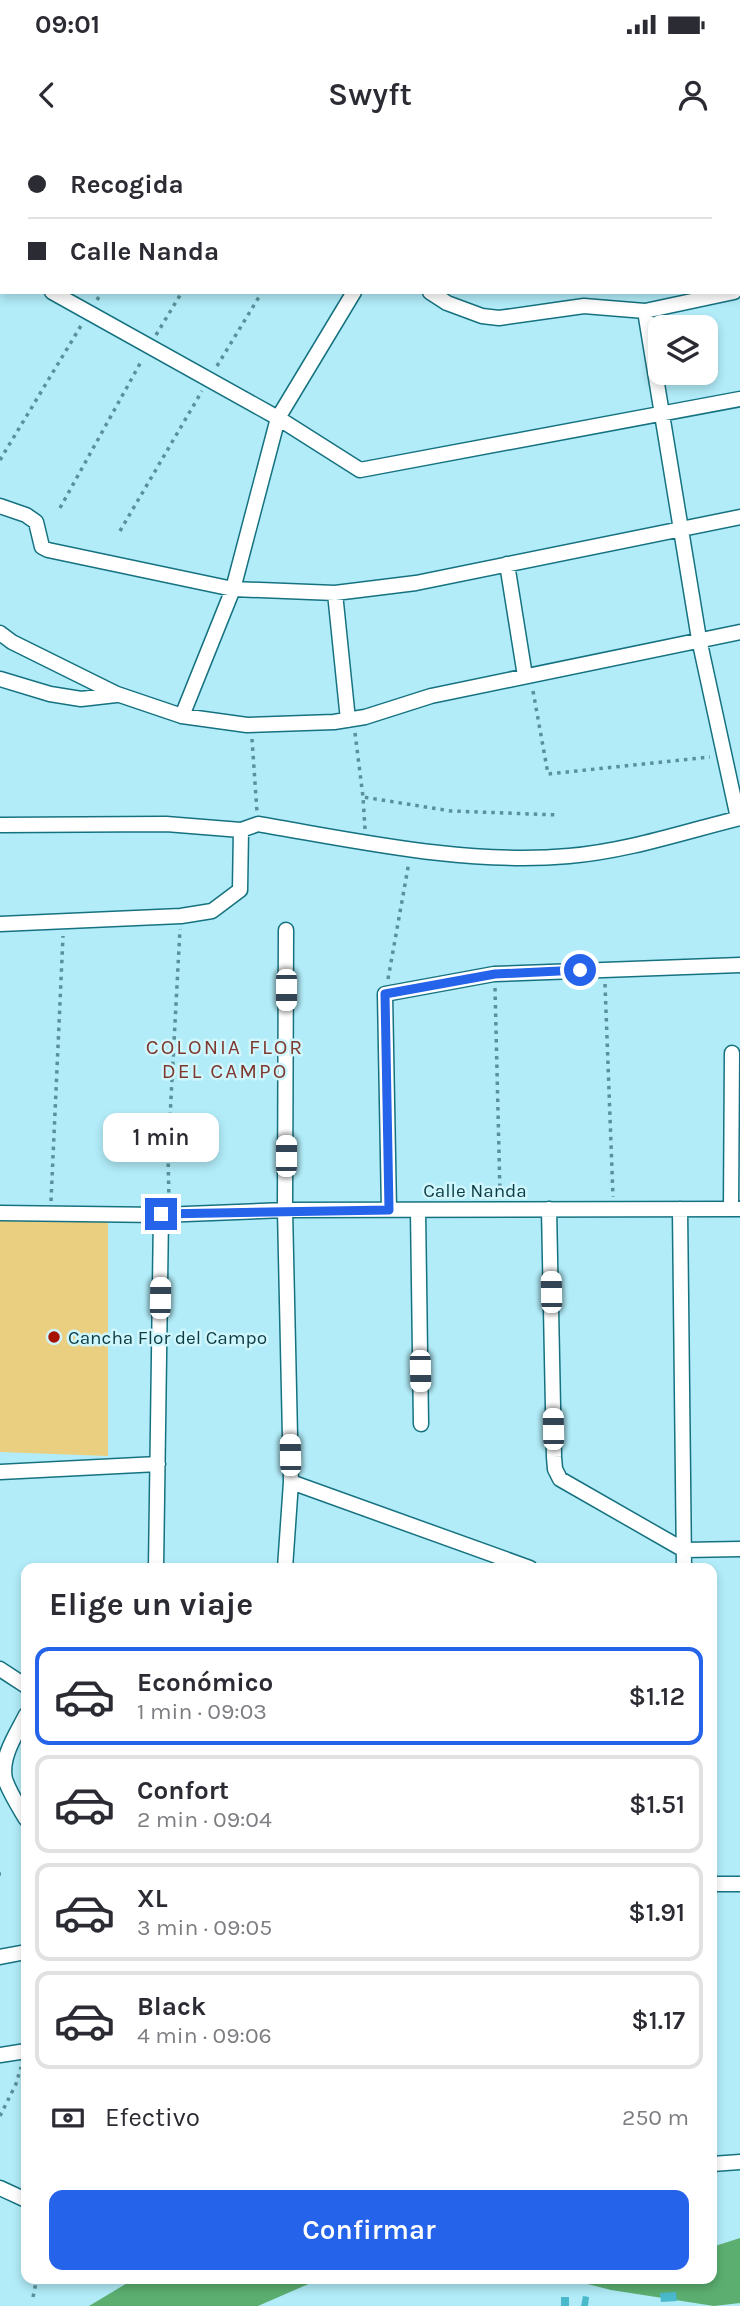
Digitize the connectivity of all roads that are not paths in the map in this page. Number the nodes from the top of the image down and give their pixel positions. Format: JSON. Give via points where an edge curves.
{"nodes":[{"id":1,"x":56,"y":294,"type":"edge"},
{"id":2,"x":353,"y":294,"type":"edge"},
{"id":3,"x":433,"y":294,"type":"edge"},
{"id":4,"x":724,"y":294,"type":"edge"},
{"id":5,"x":645,"y":311,"type":"junction"},
{"id":6,"x":740,"y":399,"type":"edge"},
{"id":7,"x":661,"y":415,"type":"junction"},
{"id":8,"x":278,"y":418,"type":"junction"},
{"id":9,"x":0,"y":506,"type":"edge"},
{"id":10,"x":740,"y":517,"type":"edge"},
{"id":11,"x":680,"y":528,"type":"junction"},
{"id":12,"x":507,"y":564,"type":"junction"},
{"id":13,"x":233,"y":589,"type":"junction"},
{"id":14,"x":335,"y":593,"type":"junction"},
{"id":15,"x":740,"y":632,"type":"edge"},
{"id":16,"x":0,"y":633,"type":"edge"},
{"id":17,"x":699,"y":639,"type":"junction"},
{"id":18,"x":528,"y":676,"type":"junction"},
{"id":19,"x":0,"y":678,"type":"edge"},
{"id":20,"x":117,"y":694,"type":"junction"},
{"id":21,"x":181,"y":716,"type":"junction"},
{"id":22,"x":350,"y":719,"type":"junction"},
{"id":23,"x":739,"y":818,"type":"edge"},
{"id":24,"x":0,"y":825,"type":"edge"},
{"id":25,"x":241,"y":830,"type":"junction"},
{"id":26,"x":0,"y":924,"type":"edge"},
{"id":27,"x":286,"y":930,"type":"dead end"},
{"id":28,"x":740,"y":965,"type":"edge"},
{"id":29,"x":732,"y":1053,"type":"dead end"},
{"id":30,"x":549,"y":1209,"type":"junction"},
{"id":31,"x":680,"y":1209,"type":"junction"},
{"id":32,"x":736,"y":1209,"type":"edge"},
{"id":33,"x":285,"y":1210,"type":"junction"},
{"id":34,"x":389,"y":1210,"type":"junction"},
{"id":35,"x":418,"y":1210,"type":"junction"},
{"id":36,"x":0,"y":1213,"type":"edge"},
{"id":37,"x":165,"y":1214,"type":"junction"},
{"id":38,"x":421,"y":1424,"type":"dead end"},
{"id":39,"x":158,"y":1464,"type":"junction"},
{"id":40,"x":0,"y":1472,"type":"edge"},
{"id":41,"x":291,"y":1482,"type":"junction"},
{"id":42,"x":740,"y":1549,"type":"edge"},
{"id":43,"x":684,"y":1550,"type":"junction"},
{"id":44,"x":156,"y":1563,"type":"edge"},
{"id":45,"x":285,"y":1563,"type":"edge"},
{"id":46,"x":516,"y":1563,"type":"edge"},
{"id":47,"x":684,"y":1563,"type":"edge"},
{"id":48,"x":0,"y":1669,"type":"edge"},
{"id":49,"x":21,"y":1683,"type":"edge"},
{"id":50,"x":21,"y":1724,"type":"edge"},
{"id":51,"x":21,"y":1809,"type":"edge"},
{"id":52,"x":717,"y":1884,"type":"edge"},
{"id":53,"x":740,"y":1884,"type":"edge"},
{"id":54,"x":21,"y":1953,"type":"edge"},
{"id":55,"x":0,"y":1957,"type":"edge"},
{"id":56,"x":21,"y":2052,"type":"edge"},
{"id":57,"x":0,"y":2055,"type":"edge"},
{"id":58,"x":740,"y":2162,"type":"edge"},
{"id":59,"x":717,"y":2164,"type":"edge"},
{"id":60,"x":0,"y":2188,"type":"edge"},
{"id":61,"x":21,"y":2198,"type":"edge"}],
"edges":[{"from":1,"to":8,"type":"street"},
{"from":2,"to":8,"type":"street"},
{"from":3,"to":5,"type":"street","via":[[482,316],[519,316],[584,306]]},
{"from":4,"to":5,"type":"street"},
{"from":5,"to":7,"type":"street"},
{"from":6,"to":7,"type":"street"},
{"from":7,"to":8,"type":"street","via":[[360,470]]},
{"from":7,"to":11,"type":"street"},
{"from":8,"to":13,"type":"street"},
{"from":9,"to":13,"type":"street","via":[[36,522],[42,547],[48,550]]},
{"from":10,"to":11,"type":"street"},
{"from":11,"to":12,"type":"street"},
{"from":11,"to":17,"type":"street"},
{"from":12,"to":14,"type":"street","via":[[416,583]]},
{"from":12,"to":18,"type":"street"},
{"from":13,"to":14,"type":"street"},
{"from":13,"to":21,"type":"street"},
{"from":14,"to":22,"type":"street"},
{"from":15,"to":17,"type":"street"},
{"from":16,"to":20,"type":"street"},
{"from":17,"to":18,"type":"street"},
{"from":17,"to":23,"type":"street"},
{"from":18,"to":22,"type":"street"},
{"from":19,"to":20,"type":"street","via":[[81,699]]},
{"from":20,"to":21,"type":"street"},
{"from":21,"to":22,"type":"street","via":[[251,724]]},
{"from":23,"to":25,"type":"street","via":[[645,845],[569,856],[411,850],[258,824]]},
{"from":24,"to":25,"type":"street","via":[[153,824]]},
{"from":25,"to":26,"type":"street","via":[[240,890],[212,911]]},
{"from":27,"to":33,"type":"street"},
{"from":28,"to":34,"type":"street","via":[[495,974],[385,994]]},
{"from":29,"to":32,"type":"street"},
{"from":30,"to":31,"type":"street","name":"Calle Nanda"},
{"from":30,"to":35,"type":"street","name":"Calle Nanda"},
{"from":30,"to":43,"type":"street","via":[[555,1469],[560,1479]]},
{"from":31,"to":32,"type":"street","name":"Calle Nanda"},
{"from":31,"to":43,"type":"street"},
{"from":33,"to":34,"type":"street","name":"Calle Nanda"},
{"from":33,"to":37,"type":"street","name":"Calle Nanda"},
{"from":33,"to":41,"type":"street"},
{"from":34,"to":35,"type":"street","name":"Calle Nanda"},
{"from":35,"to":38,"type":"street"},
{"from":36,"to":37,"type":"street","name":"Calle Nanda"},
{"from":37,"to":39,"type":"street"},
{"from":39,"to":40,"type":"street"},
{"from":39,"to":44,"type":"street"},
{"from":41,"to":45,"type":"street"},
{"from":41,"to":46,"type":"street"},
{"from":42,"to":43,"type":"street"},
{"from":43,"to":47,"type":"street"},
{"from":48,"to":49,"type":"street"},
{"from":50,"to":51,"type":"street","via":[[3,1765]]},
{"from":52,"to":53,"type":"street"},
{"from":54,"to":55,"type":"street"},
{"from":56,"to":57,"type":"street"},
{"from":58,"to":59,"type":"street"},
{"from":60,"to":61,"type":"street"}]}
